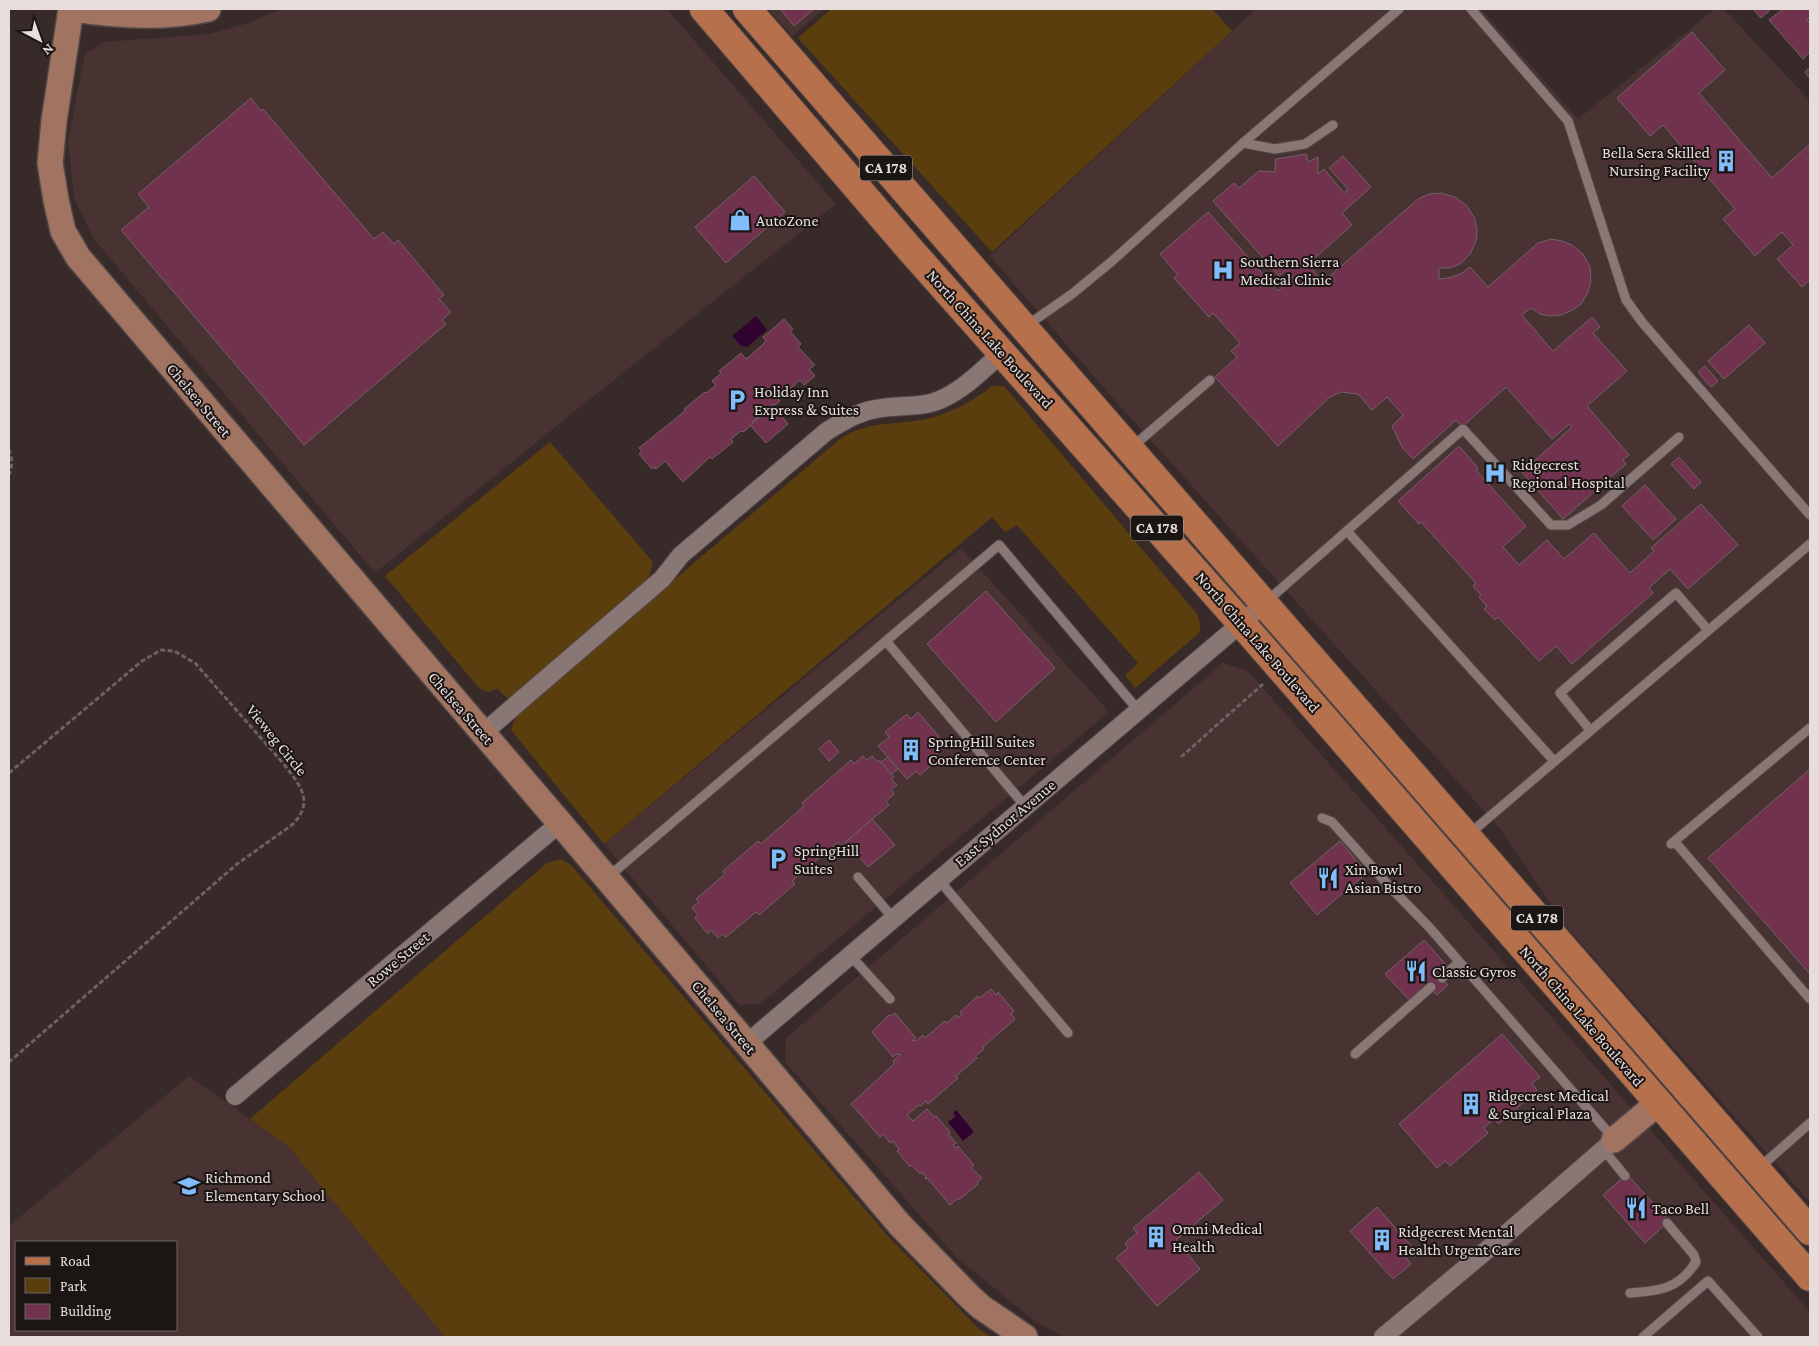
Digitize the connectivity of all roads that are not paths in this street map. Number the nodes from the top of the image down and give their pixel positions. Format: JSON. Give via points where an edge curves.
{"nodes":[{"id":1,"x":72,"y":9,"type":"edge"},
{"id":2,"x":208,"y":9,"type":"edge"},
{"id":3,"x":704,"y":9,"type":"edge"},
{"id":4,"x":747,"y":9,"type":"edge"},
{"id":5,"x":1399,"y":9,"type":"edge"},
{"id":6,"x":1471,"y":9,"type":"edge"},
{"id":7,"x":1333,"y":125,"type":"dead end"},
{"id":8,"x":1243,"y":143,"type":"junction"},
{"id":9,"x":907,"y":246,"type":"junction"},
{"id":10,"x":1026,"y":327,"type":"junction"},
{"id":11,"x":1002,"y":353,"type":"junction"},
{"id":12,"x":1210,"y":380,"type":"dead end"},
{"id":13,"x":1679,"y":437,"type":"dead end"},
{"id":14,"x":1129,"y":449,"type":"junction"},
{"id":15,"x":1810,"y":515,"type":"edge"},
{"id":16,"x":1347,"y":531,"type":"junction"},
{"id":17,"x":1810,"y":544,"type":"edge"},
{"id":18,"x":1265,"y":603,"type":"junction"},
{"id":19,"x":1242,"y":624,"type":"junction"},
{"id":20,"x":1708,"y":630,"type":"junction"},
{"id":21,"x":886,"y":641,"type":"junction"},
{"id":22,"x":1138,"y":710,"type":"junction"},
{"id":23,"x":1810,"y":728,"type":"edge"},
{"id":24,"x":1590,"y":730,"type":"junction"},
{"id":25,"x":482,"y":733,"type":"junction"},
{"id":26,"x":1554,"y":760,"type":"junction"},
{"id":27,"x":1025,"y":806,"type":"junction"},
{"id":28,"x":1322,"y":818,"type":"dead end"},
{"id":29,"x":560,"y":823,"type":"junction"},
{"id":30,"x":1466,"y":836,"type":"junction"},
{"id":31,"x":858,"y":877,"type":"dead end"},
{"id":32,"x":607,"y":878,"type":"junction"},
{"id":33,"x":938,"y":880,"type":"junction"},
{"id":34,"x":893,"y":918,"type":"junction"},
{"id":35,"x":850,"y":954,"type":"junction"},
{"id":36,"x":1459,"y":962,"type":"junction"},
{"id":37,"x":1442,"y":978,"type":"dead end"},
{"id":38,"x":1430,"y":987,"type":"dead end"},
{"id":39,"x":890,"y":999,"type":"dead end"},
{"id":40,"x":1810,"y":999,"type":"edge"},
{"id":41,"x":1068,"y":1033,"type":"dead end"},
{"id":42,"x":746,"y":1044,"type":"junction"},
{"id":43,"x":1355,"y":1054,"type":"dead end"},
{"id":44,"x":235,"y":1096,"type":"dead end"},
{"id":45,"x":1658,"y":1103,"type":"junction"},
{"id":46,"x":1810,"y":1123,"type":"edge"},
{"id":47,"x":1609,"y":1144,"type":"junction"},
{"id":48,"x":1757,"y":1170,"type":"junction"},
{"id":49,"x":1625,"y":1176,"type":"dead end"},
{"id":50,"x":1667,"y":1223,"type":"dead end"},
{"id":51,"x":1810,"y":1231,"type":"edge"},
{"id":52,"x":1810,"y":1277,"type":"edge"},
{"id":53,"x":1630,"y":1293,"type":"dead end"},
{"id":54,"x":1025,"y":1337,"type":"edge"},
{"id":55,"x":1383,"y":1337,"type":"edge"},
{"id":56,"x":1643,"y":1337,"type":"edge"},
{"id":57,"x":1758,"y":1337,"type":"edge"}],
"edges":[{"from":1,"to":2,"type":"street","via":[[150,16]]},
{"from":1,"to":25,"type":"street","name":"Chelsea Street","via":[[50,164],[63,231],[78,257]]},
{"from":3,"to":9,"type":"main road","name":"North China Lake Boulevard","number":"CA 178"},
{"from":4,"to":10,"type":"main road","name":"North China Lake Boulevard","number":"CA 178"},
{"from":5,"to":8,"type":"lane"},
{"from":6,"to":15,"type":"lane","via":[[1568,121],[1626,300]]},
{"from":7,"to":8,"type":"lane","via":[[1305,144],[1275,149]]},
{"from":8,"to":10,"type":"lane","via":[[1110,262]]},
{"from":9,"to":10,"type":"main road","via":[[931,252],[986,313],[1003,327],[1010,330]]},
{"from":9,"to":11,"type":"main road","name":"North China Lake Boulevard","number":"CA 178"},
{"from":10,"to":14,"type":"main road","name":"North China Lake Boulevard","number":"CA 178"},
{"from":11,"to":19,"type":"main road","name":"North China Lake Boulevard","number":"CA 178"},
{"from":11,"to":25,"type":"street","via":[[970,382],[944,399],[921,405],[875,409],[827,431],[680,555],[662,579]]},
{"from":12,"to":14,"type":"lane"},
{"from":13,"to":16,"type":"lane","via":[[1601,505],[1568,525],[1551,525],[1463,429]]},
{"from":14,"to":18,"type":"main road","name":"North China Lake Boulevard","number":"CA 178"},
{"from":16,"to":18,"type":"lane"},
{"from":16,"to":26,"type":"lane"},
{"from":17,"to":20,"type":"lane"},
{"from":18,"to":19,"type":"street","name":"East Sydnor Avenue"},
{"from":18,"to":30,"type":"main road","name":"North China Lake Boulevard","number":"CA 178"},
{"from":19,"to":22,"type":"street","name":"East Sydnor Avenue"},
{"from":19,"to":45,"type":"main road","name":"North China Lake Boulevard","number":"CA 178"},
{"from":20,"to":24,"type":"lane"},
{"from":20,"to":24,"type":"lane","via":[[1676,593],[1560,693]]},
{"from":21,"to":22,"type":"lane","via":[[999,545]]},
{"from":21,"to":27,"type":"lane"},
{"from":21,"to":32,"type":"lane"},
{"from":22,"to":27,"type":"street","name":"East Sydnor Avenue"},
{"from":23,"to":40,"type":"lane","via":[[1673,843]]},
{"from":24,"to":26,"type":"lane"},
{"from":25,"to":29,"type":"street","name":"Chelsea Street"},
{"from":26,"to":30,"type":"lane"},
{"from":27,"to":33,"type":"street","name":"East Sydnor Avenue"},
{"from":28,"to":36,"type":"lane","via":[[1332,822]]},
{"from":29,"to":32,"type":"street","name":"Chelsea Street"},
{"from":29,"to":44,"type":"street","name":"Rowe Street"},
{"from":30,"to":48,"type":"main road","name":"North China Lake Boulevard","number":"CA 178"},
{"from":31,"to":34,"type":"lane"},
{"from":32,"to":42,"type":"street","name":"Chelsea Street"},
{"from":33,"to":34,"type":"street","name":"East Sydnor Avenue"},
{"from":33,"to":41,"type":"lane"},
{"from":34,"to":35,"type":"street","name":"East Sydnor Avenue"},
{"from":35,"to":39,"type":"lane"},
{"from":35,"to":42,"type":"street","name":"East Sydnor Avenue"},
{"from":36,"to":37,"type":"lane"},
{"from":36,"to":47,"type":"lane"},
{"from":38,"to":43,"type":"lane"},
{"from":42,"to":54,"type":"street","name":"Chelsea Street","via":[[930,1258],[981,1307]]},
{"from":45,"to":47,"type":"street"},
{"from":45,"to":52,"type":"main road","name":"North China Lake Boulevard","number":"CA 178"},
{"from":46,"to":48,"type":"lane"},
{"from":47,"to":49,"type":"lane"},
{"from":47,"to":55,"type":"street"},
{"from":48,"to":51,"type":"main road","name":"North China Lake Boulevard","number":"CA 178"},
{"from":50,"to":53,"type":"lane","via":[[1694,1255],[1696,1262],[1681,1279],[1657,1292]]},
{"from":56,"to":57,"type":"lane","via":[[1708,1281]]}]}
